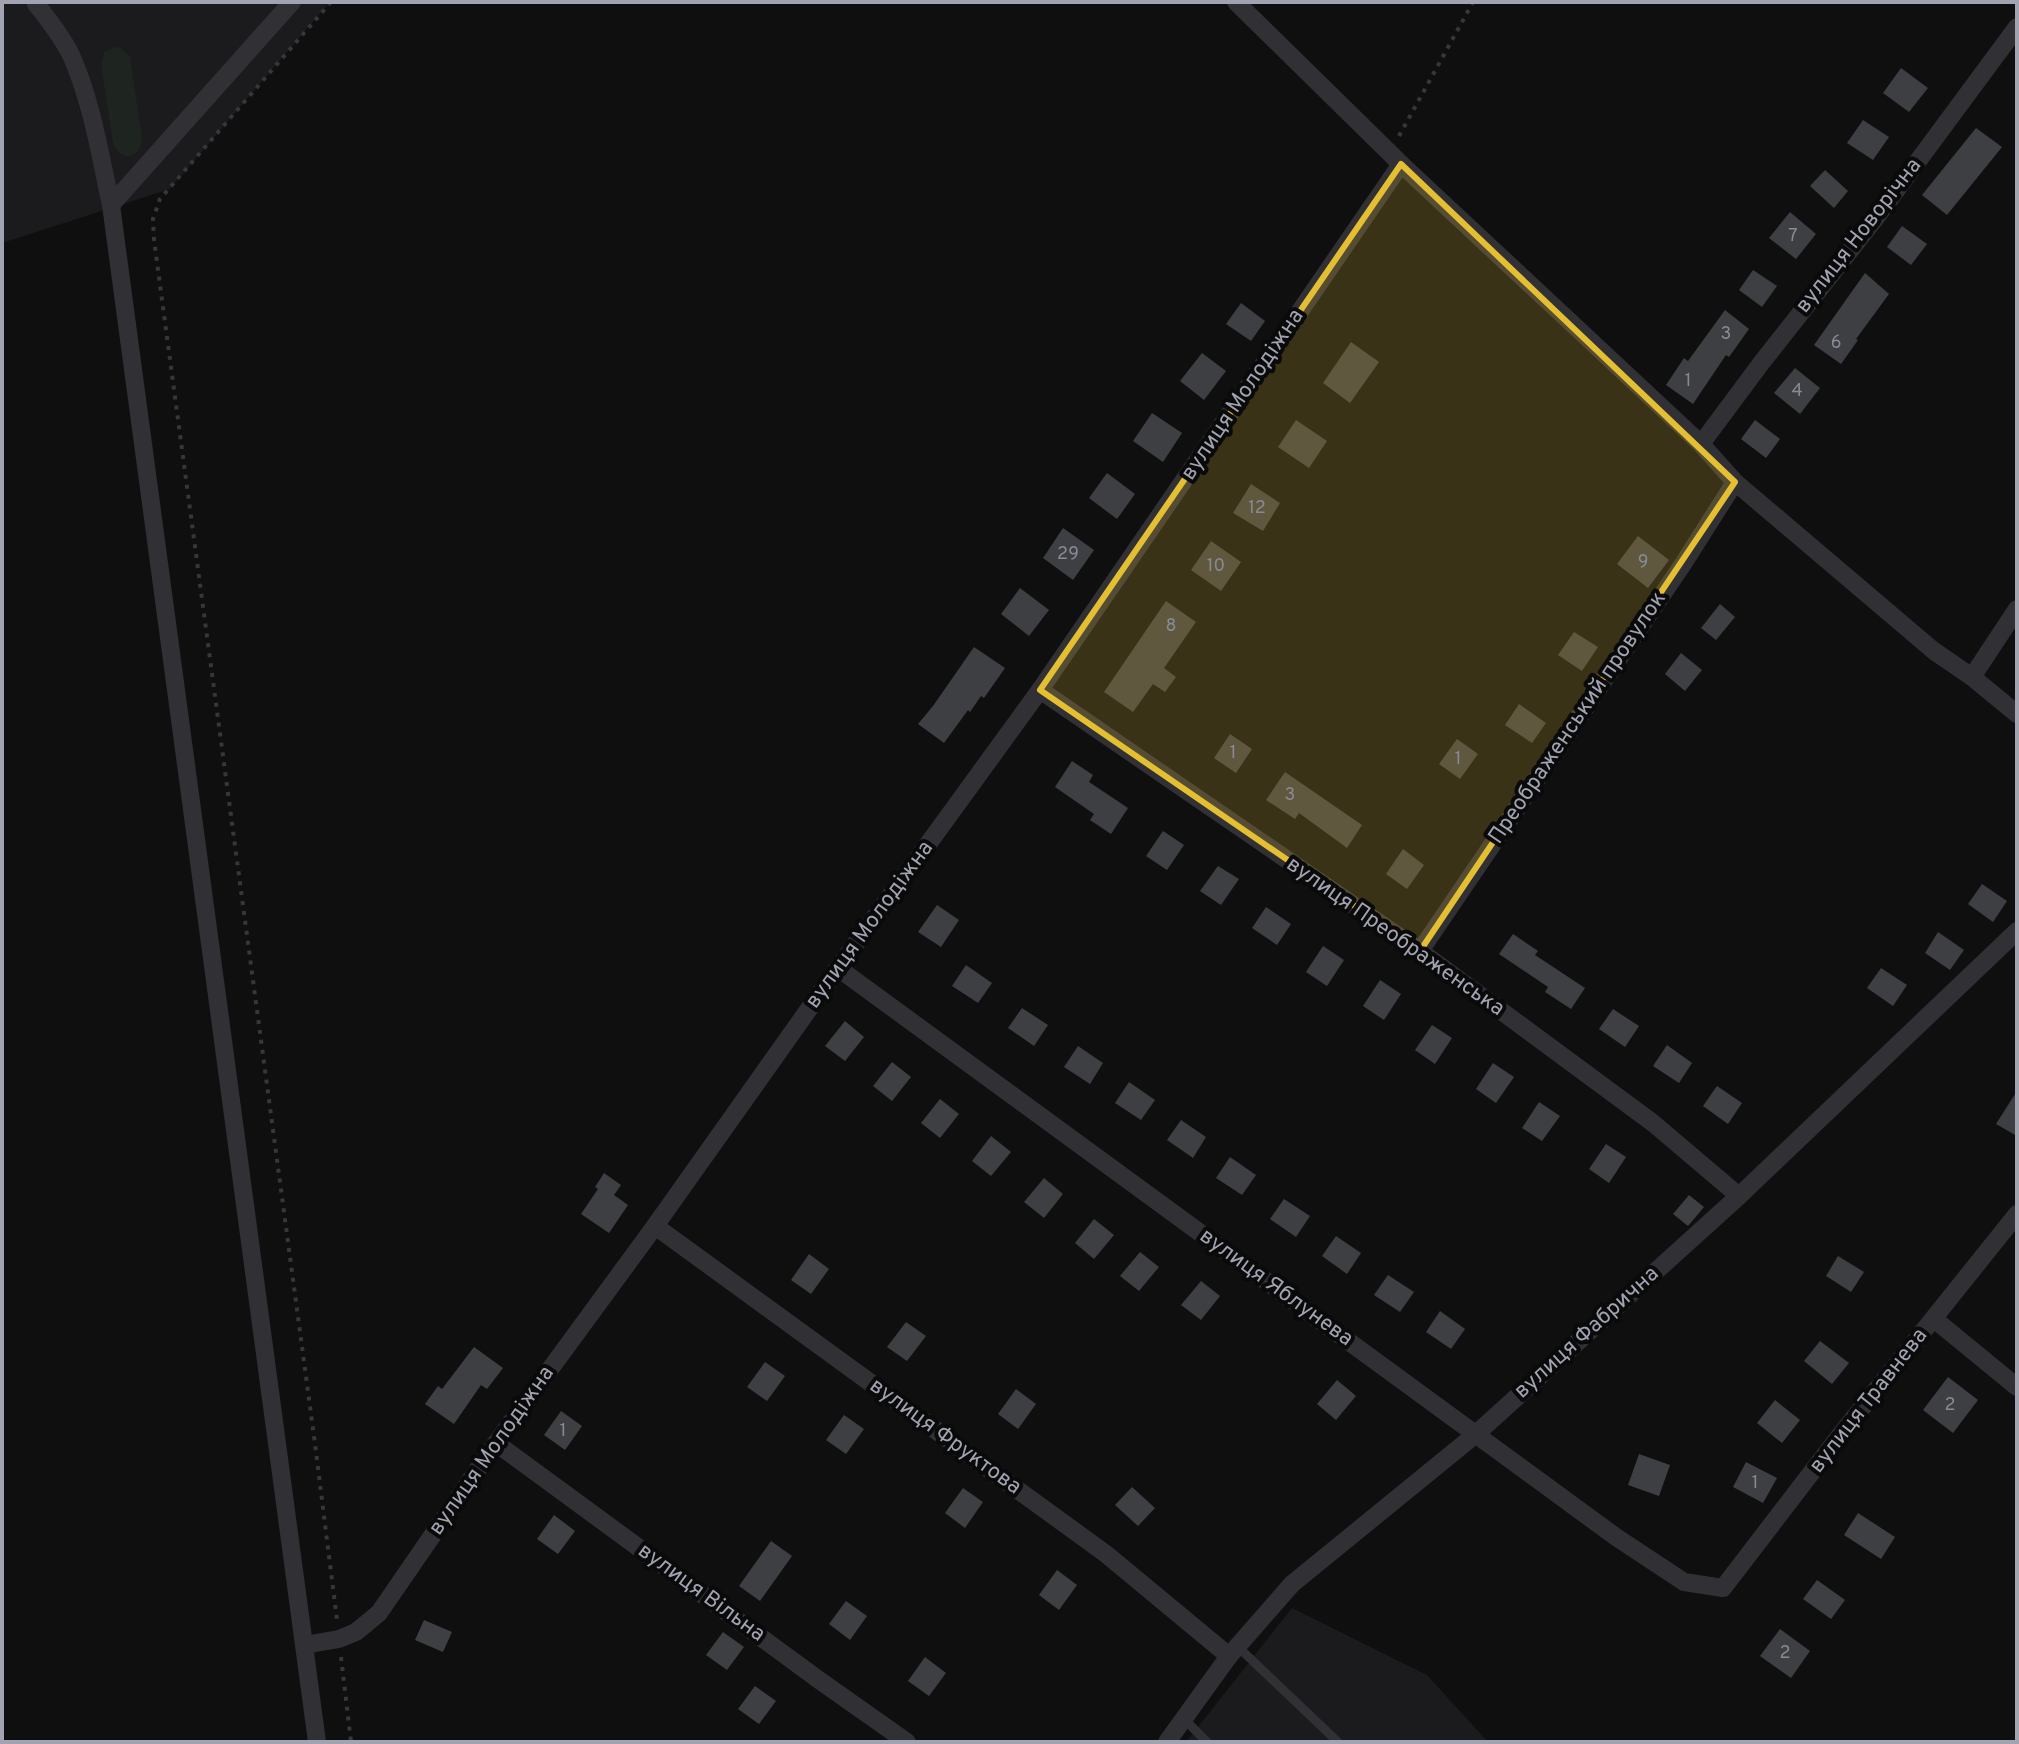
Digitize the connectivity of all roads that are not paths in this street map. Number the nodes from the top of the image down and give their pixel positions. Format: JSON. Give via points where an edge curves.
{"nodes":[{"id":1,"x":292,"y":2,"type":"edge"},
{"id":2,"x":1236,"y":2,"type":"edge"},
{"id":3,"x":36,"y":4,"type":"dead end"},
{"id":4,"x":2017,"y":27,"type":"edge"},
{"id":5,"x":1396,"y":158,"type":"junction"},
{"id":6,"x":111,"y":205,"type":"junction"},
{"id":7,"x":1701,"y":444,"type":"junction"},
{"id":8,"x":1735,"y":482,"type":"junction"},
{"id":9,"x":2017,"y":609,"type":"edge"},
{"id":10,"x":1972,"y":677,"type":"junction"},
{"id":11,"x":1040,"y":690,"type":"junction"},
{"id":12,"x":2017,"y":714,"type":"edge"},
{"id":13,"x":2017,"y":931,"type":"edge"},
{"id":14,"x":1420,"y":951,"type":"junction"},
{"id":15,"x":838,"y":968,"type":"junction"},
{"id":16,"x":1739,"y":1196,"type":"junction"},
{"id":17,"x":2017,"y":1214,"type":"edge"},
{"id":18,"x":655,"y":1226,"type":"junction"},
{"id":19,"x":1934,"y":1319,"type":"junction"},
{"id":20,"x":2017,"y":1387,"type":"edge"},
{"id":21,"x":1476,"y":1434,"type":"junction"},
{"id":22,"x":496,"y":1443,"type":"junction"},
{"id":23,"x":1723,"y":1588,"type":"joint"},
{"id":24,"x":304,"y":1645,"type":"junction"},
{"id":25,"x":1233,"y":1651,"type":"junction"},
{"id":26,"x":1184,"y":1719,"type":"junction"},
{"id":27,"x":317,"y":1742,"type":"edge"},
{"id":28,"x":907,"y":1742,"type":"edge"},
{"id":29,"x":1167,"y":1742,"type":"edge"},
{"id":30,"x":1207,"y":1742,"type":"edge"},
{"id":31,"x":1338,"y":1742,"type":"edge"}],
"edges":[{"from":1,"to":6,"type":"street"},
{"from":2,"to":5,"type":"street"},
{"from":3,"to":6,"type":"street","via":[[70,53],[81,81]]},
{"from":4,"to":7,"type":"street","name":"вулиця Новорічна"},
{"from":5,"to":7,"type":"street"},
{"from":5,"to":11,"type":"street","name":"вулиця Молодіжна"},
{"from":6,"to":24,"type":"street"},
{"from":7,"to":8,"type":"street"},
{"from":8,"to":10,"type":"street","via":[[1934,651]]},
{"from":8,"to":14,"type":"street","name":"Преображенський провулок"},
{"from":9,"to":10,"type":"street"},
{"from":10,"to":12,"type":"street"},
{"from":11,"to":14,"type":"street","name":"вулиця Преображенська"},
{"from":11,"to":15,"type":"street","name":"вулиця Молодіжна"},
{"from":13,"to":16,"type":"street","name":"вулиця Фабрична"},
{"from":14,"to":16,"type":"street","name":"вулиця Преображенська","via":[[1653,1123]]},
{"from":15,"to":18,"type":"street","name":"вулиця Молодіжна"},
{"from":15,"to":21,"type":"street","name":"вулиця Яблунева"},
{"from":16,"to":21,"type":"street","name":"вулиця Фабрична"},
{"from":17,"to":19,"type":"street","name":"вулиця Травнева"},
{"from":18,"to":22,"type":"street","name":"вулиця Молодіжна"},
{"from":18,"to":25,"type":"street","name":"вулиця Фруктова"},
{"from":19,"to":20,"type":"street"},
{"from":19,"to":23,"type":"street","name":"вулиця Травнева"},
{"from":21,"to":23,"type":"street","name":"вулиця Яблунева","via":[[1684,1582]]},
{"from":21,"to":25,"type":"street","name":"вулиця Фабрична","via":[[1292,1584]]},
{"from":22,"to":24,"type":"street","name":"вулиця Молодіжна","via":[[379,1613],[356,1632]]},
{"from":22,"to":28,"type":"street","name":"вулиця Вільна"},
{"from":24,"to":27,"type":"street"},
{"from":25,"to":26,"type":"street","name":"вулиця Фабрична"},
{"from":25,"to":31,"type":"lane"},
{"from":26,"to":29,"type":"street","name":"вулиця Фабрична"},
{"from":26,"to":30,"type":"lane"}]}
